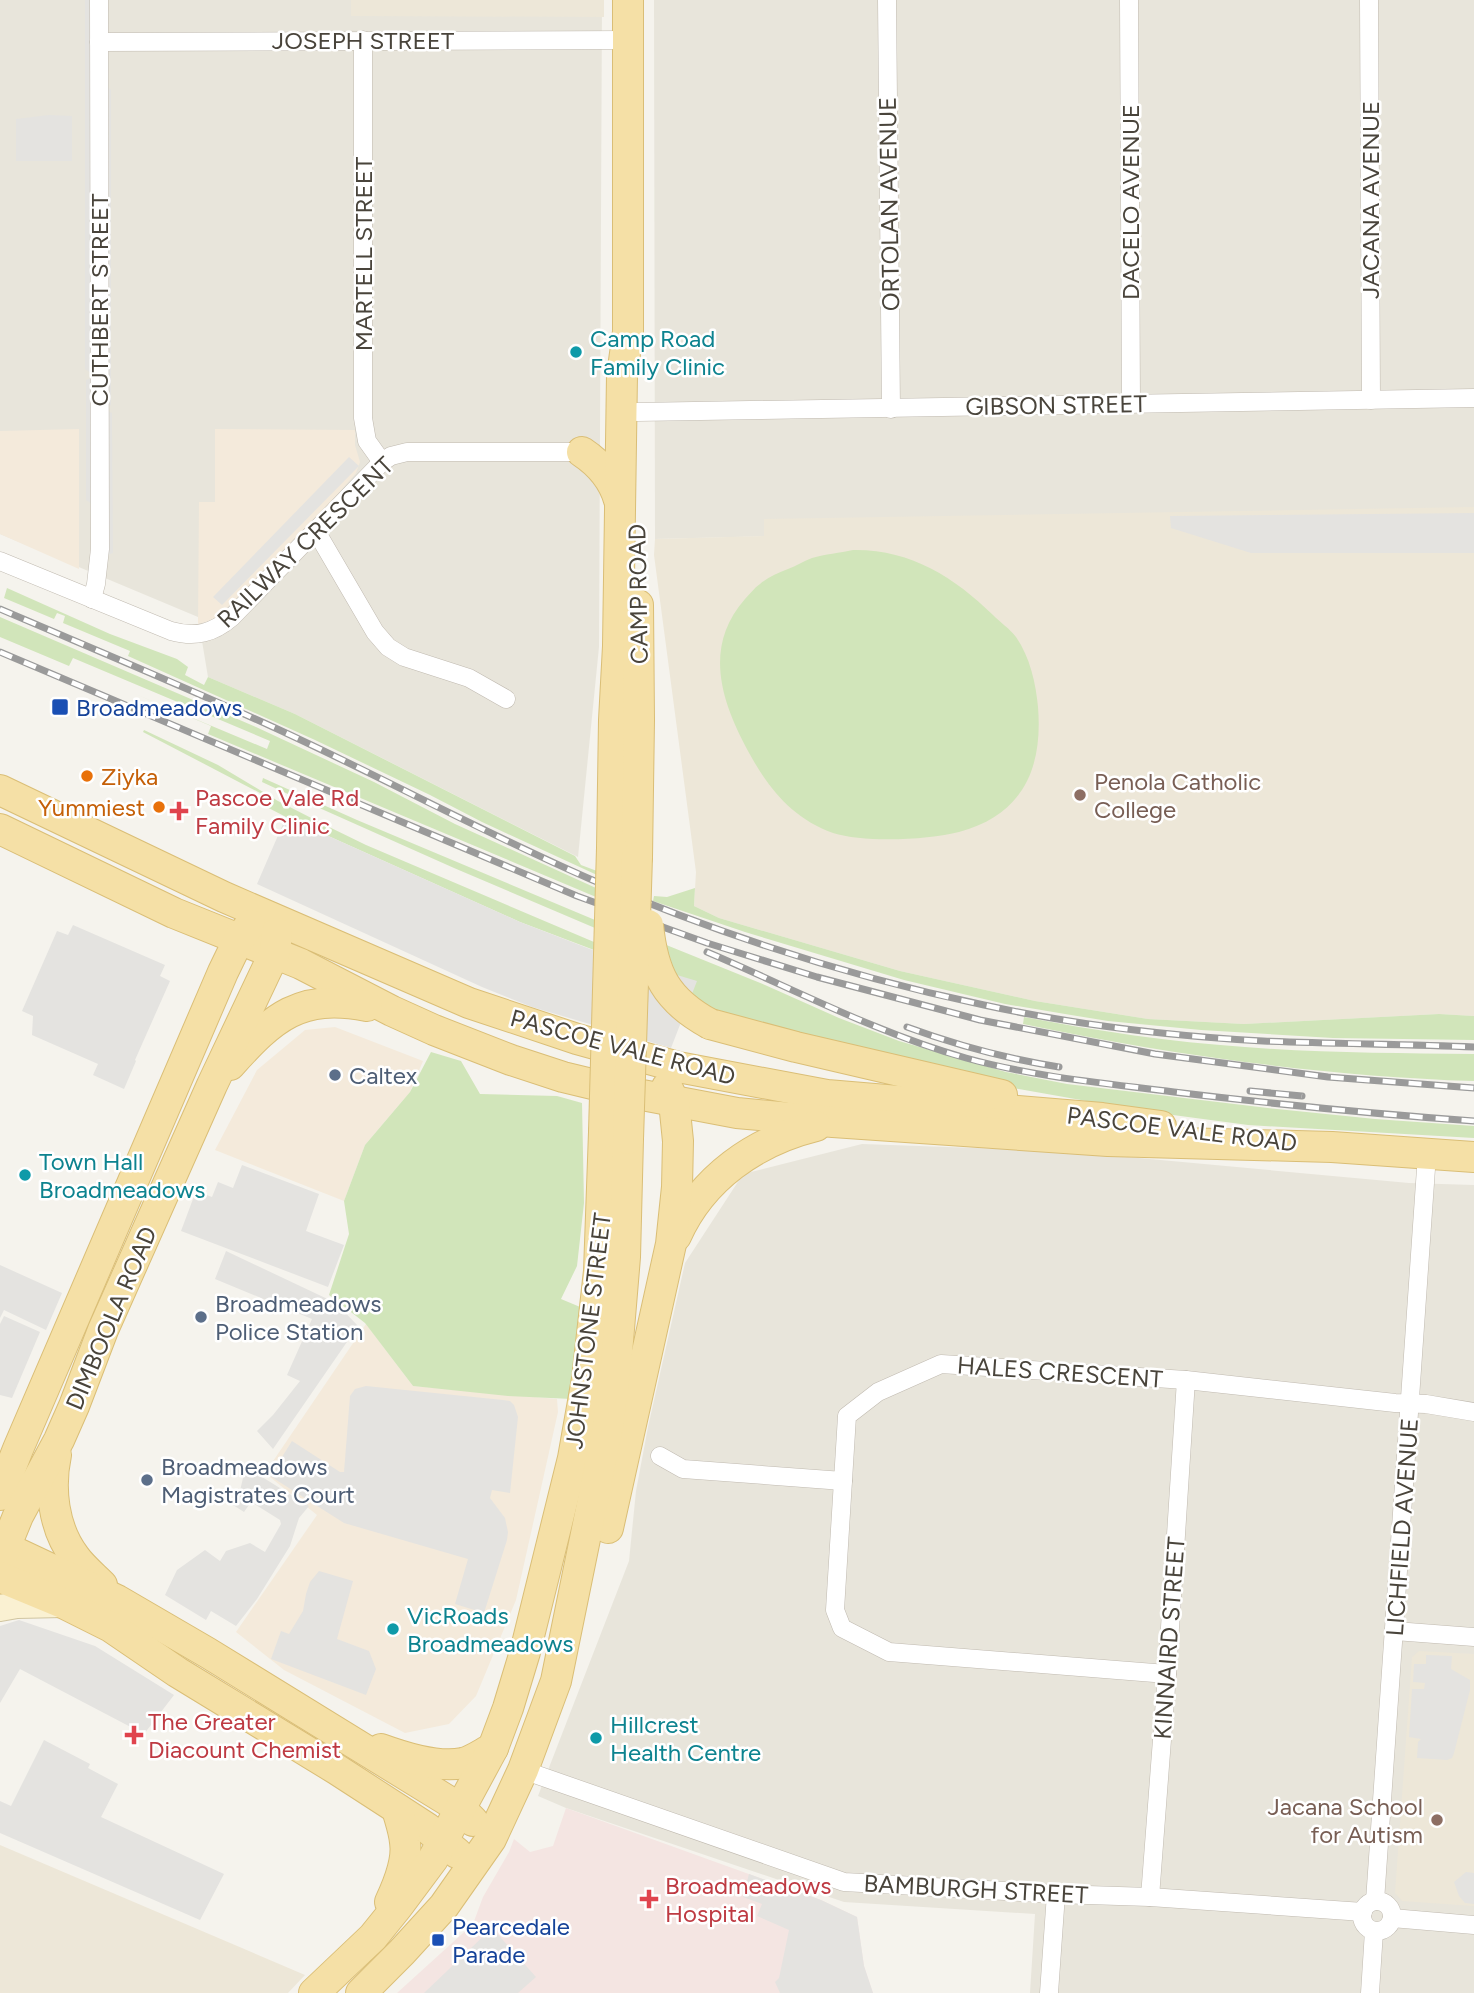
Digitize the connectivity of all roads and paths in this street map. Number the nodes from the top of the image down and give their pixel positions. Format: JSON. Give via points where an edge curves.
{"nodes":[{"id":1,"x":99,"y":0,"type":"edge"},
{"id":2,"x":628,"y":0,"type":"edge"},
{"id":3,"x":887,"y":0,"type":"edge"},
{"id":4,"x":1129,"y":0,"type":"edge"},
{"id":5,"x":1369,"y":0,"type":"edge"},
{"id":6,"x":363,"y":40,"type":"junction"},
{"id":7,"x":628,"y":40,"type":"junction"},
{"id":8,"x":99,"y":42,"type":"junction"},
{"id":9,"x":1474,"y":398,"type":"edge"},
{"id":10,"x":1371,"y":400,"type":"junction"},
{"id":11,"x":1131,"y":404,"type":"junction"},
{"id":12,"x":891,"y":409,"type":"junction"},
{"id":13,"x":629,"y":413,"type":"junction"},
{"id":14,"x":582,"y":452,"type":"junction"},
{"id":15,"x":382,"y":462,"type":"junction"},
{"id":16,"x":620,"y":503,"type":"junction"},
{"id":17,"x":316,"y":531,"type":"junction"},
{"id":18,"x":0,"y":561,"type":"edge"},
{"id":19,"x":92,"y":599,"type":"junction"},
{"id":20,"x":506,"y":699,"type":"dead end"},
{"id":21,"x":0,"y":790,"type":"edge"},
{"id":22,"x":0,"y":829,"type":"edge"},
{"id":23,"x":625,"y":853,"type":"junction"},
{"id":24,"x":269,"y":915,"type":"junction"},
{"id":25,"x":239,"y":939,"type":"junction"},
{"id":26,"x":275,"y":952,"type":"junction"},
{"id":27,"x":392,"y":1012,"type":"junction"},
{"id":28,"x":621,"y":1050,"type":"junction"},
{"id":29,"x":212,"y":1085,"type":"junction"},
{"id":30,"x":674,"y":1102,"type":"junction"},
{"id":31,"x":1102,"y":1118,"type":"junction"},
{"id":32,"x":833,"y":1122,"type":"junction"},
{"id":33,"x":616,"y":1135,"type":"junction"},
{"id":34,"x":1332,"y":1147,"type":"junction"},
{"id":35,"x":1427,"y":1154,"type":"junction"},
{"id":36,"x":1474,"y":1157,"type":"edge"},
{"id":37,"x":670,"y":1253,"type":"junction"},
{"id":38,"x":1186,"y":1380,"type":"junction"},
{"id":39,"x":1410,"y":1403,"type":"junction"},
{"id":40,"x":1474,"y":1412,"type":"edge"},
{"id":41,"x":59,"y":1440,"type":"junction"},
{"id":42,"x":660,"y":1456,"type":"dead end"},
{"id":43,"x":9,"y":1458,"type":"edge"},
{"id":44,"x":843,"y":1481,"type":"junction"},
{"id":45,"x":0,"y":1495,"type":"edge"},
{"id":46,"x":585,"y":1538,"type":"junction"},
{"id":47,"x":2,"y":1551,"type":"edge"},
{"id":48,"x":0,"y":1577,"type":"edge"},
{"id":49,"x":117,"y":1600,"type":"junction"},
{"id":50,"x":65,"y":1604,"type":"junction"},
{"id":51,"x":0,"y":1608,"type":"edge"},
{"id":52,"x":1395,"y":1631,"type":"junction"},
{"id":53,"x":1474,"y":1637,"type":"edge"},
{"id":54,"x":525,"y":1652,"type":"junction"},
{"id":55,"x":238,"y":1672,"type":"junction"},
{"id":56,"x":1167,"y":1674,"type":"junction"},
{"id":57,"x":556,"y":1681,"type":"junction"},
{"id":58,"x":223,"y":1700,"type":"junction"},
{"id":59,"x":337,"y":1734,"type":"junction"},
{"id":60,"x":493,"y":1748,"type":"junction"},
{"id":61,"x":523,"y":1770,"type":"junction"},
{"id":62,"x":397,"y":1809,"type":"junction"},
{"id":63,"x":461,"y":1809,"type":"junction"},
{"id":64,"x":491,"y":1839,"type":"junction"},
{"id":65,"x":444,"y":1840,"type":"junction"},
{"id":66,"x":472,"y":1868,"type":"junction"},
{"id":67,"x":1056,"y":1894,"type":"junction"},
{"id":68,"x":1150,"y":1897,"type":"junction"},
{"id":69,"x":1369,"y":1906,"type":"junction"},
{"id":70,"x":1392,"y":1919,"type":"junction"},
{"id":71,"x":1474,"y":1925,"type":"edge"},
{"id":72,"x":1374,"y":1931,"type":"junction"},
{"id":73,"x":373,"y":1937,"type":"junction"},
{"id":74,"x":314,"y":1993,"type":"edge"},
{"id":75,"x":361,"y":1993,"type":"edge"},
{"id":76,"x":1049,"y":1993,"type":"edge"},
{"id":77,"x":1370,"y":1993,"type":"edge"}],
"edges":[{"from":1,"to":8,"type":"street","name":"CUTHBERT STREET"},
{"from":2,"to":7,"type":"main road","name":"CAMP ROAD"},
{"from":3,"to":12,"type":"street","name":"ORTOLAN AVENUE"},
{"from":4,"to":11,"type":"street","name":"DACELO AVENUE"},
{"from":5,"to":10,"type":"street","name":"JACANA AVENUE"},
{"from":6,"to":7,"type":"street","name":"JOSEPH STREET"},
{"from":6,"to":8,"type":"street","name":"JOSEPH STREET"},
{"from":6,"to":15,"type":"street","name":"MARTELL STREET","via":[[363,418],[367,441]]},
{"from":7,"to":13,"type":"main road","name":"CAMP ROAD","via":[[628,332],[622,375]]},
{"from":8,"to":19,"type":"street","name":"CUTHBERT STREET","via":[[100,549]]},
{"from":9,"to":10,"type":"street","name":"GIBSON STREET"},
{"from":10,"to":11,"type":"street","name":"GIBSON STREET"},
{"from":11,"to":12,"type":"street","name":"GIBSON STREET"},
{"from":12,"to":13,"type":"street","name":"GIBSON STREET"},
{"from":13,"to":14,"type":"main road","via":[[605,444]]},
{"from":13,"to":16,"type":"main road","name":"CAMP ROAD"},
{"from":13,"to":23,"type":"main road","name":"CAMP ROAD","via":[[639,706]]},
{"from":14,"to":15,"type":"street","name":"RAILWAY CRESCENT","via":[[407,452]]},
{"from":14,"to":16,"type":"main road","via":[[610,478]]},
{"from":15,"to":17,"type":"street","name":"RAILWAY CRESCENT"},
{"from":16,"to":23,"type":"main road","name":"CAMP ROAD","via":[[614,720]]},
{"from":17,"to":19,"type":"street","name":"RAILWAY CRESCENT","via":[[232,617],[201,635],[171,631]]},
{"from":17,"to":20,"type":"street","via":[[388,647],[404,657],[469,678]]},
{"from":18,"to":19,"type":"street","name":"RAILWAY CRESCENT"},
{"from":21,"to":24,"type":"main road","name":"PASCOE VALE ROAD"},
{"from":22,"to":25,"type":"main road","name":"PASCOE VALE ROAD","via":[[174,913]]},
{"from":23,"to":31,"type":"main road","bridge":true,"via":[[648,886],[650,943],[658,974],[680,1005],[710,1024]]},
{"from":23,"to":33,"type":"main road","name":"JOHNSTONE STREET","bridge":true},
{"from":24,"to":25,"type":"main road","name":"DIMBOOLA ROAD"},
{"from":24,"to":26,"type":"main road","name":"DIMBOOLA ROAD"},
{"from":24,"to":28,"type":"main road","name":"PASCOE VALE ROAD","via":[[469,1003]]},
{"from":25,"to":26,"type":"main road","name":"PASCOE VALE ROAD"},
{"from":25,"to":43,"type":"main road","name":"DIMBOOLA ROAD"},
{"from":26,"to":27,"type":"main road","name":"PASCOE VALE ROAD"},
{"from":26,"to":29,"type":"main road","name":"DIMBOOLA ROAD"},
{"from":27,"to":29,"type":"main road","via":[[333,1002],[295,1008],[270,1025]]},
{"from":27,"to":30,"type":"main road","name":"PASCOE VALE ROAD","via":[[564,1077]]},
{"from":28,"to":30,"type":"main road","via":[[661,1077]]},
{"from":28,"to":31,"type":"main road","name":"PASCOE VALE ROAD","via":[[678,1067],[827,1095]]},
{"from":29,"to":41,"type":"main road","name":"DIMBOOLA ROAD"},
{"from":30,"to":32,"type":"main road","name":"PASCOE VALE ROAD"},
{"from":30,"to":37,"type":"main road","via":[[678,1141]]},
{"from":31,"to":34,"type":"main road","name":"PASCOE VALE ROAD"},
{"from":32,"to":34,"type":"main road","name":"PASCOE VALE ROAD","via":[[1108,1141]]},
{"from":32,"to":37,"type":"main road","via":[[774,1139],[729,1167],[690,1210]]},
{"from":33,"to":46,"type":"main road","name":"JOHNSTONE STREET","via":[[625,1257],[617,1365]]},
{"from":33,"to":54,"type":"main road","name":"JOHNSTONE STREET","via":[[587,1379],[573,1458]]},
{"from":34,"to":35,"type":"main road","name":"PASCOE VALE ROAD"},
{"from":35,"to":36,"type":"main road","name":"PASCOE VALE ROAD"},
{"from":35,"to":39,"type":"street","name":"LICHFIELD AVENUE"},
{"from":37,"to":57,"type":"main road","via":[[591,1610],[569,1645]]},
{"from":38,"to":39,"type":"street","name":"HALES CRESCENT"},
{"from":38,"to":44,"type":"street","name":"HALES CRESCENT","via":[[941,1364],[878,1392],[847,1416]]},
{"from":38,"to":56,"type":"street","name":"KINNAIRD STREET"},
{"from":39,"to":40,"type":"street","name":"HALES CRESCENT"},
{"from":39,"to":52,"type":"street","name":"LICHFIELD AVENUE"},
{"from":41,"to":47,"type":"main road","name":"DIMBOOLA ROAD"},
{"from":41,"to":49,"type":"main road","via":[[52,1473],[61,1530],[74,1556]]},
{"from":42,"to":44,"type":"street","via":[[683,1469]]},
{"from":43,"to":45,"type":"main road","name":"DIMBOOLA ROAD"},
{"from":44,"to":56,"type":"street","name":"HALES CRESCENT","via":[[835,1610],[842,1628],[889,1652]]},
{"from":46,"to":54,"type":"main road","via":[[576,1535],[568,1542],[550,1612]]},
{"from":46,"to":57,"type":"main road","name":"JOHNSTONE STREET"},
{"from":47,"to":49,"type":"main road"},
{"from":48,"to":50,"type":"main road"},
{"from":49,"to":55,"type":"main road"},
{"from":50,"to":51,"type":"street"},
{"from":50,"to":58,"type":"main road","via":[[111,1627]]},
{"from":52,"to":53,"type":"street"},
{"from":52,"to":69,"type":"street","name":"LICHFIELD AVENUE"},
{"from":54,"to":60,"type":"main road","name":"JOHNSTONE STREET"},
{"from":55,"to":58,"type":"main road"},
{"from":55,"to":59,"type":"main road"},
{"from":56,"to":68,"type":"street","name":"KINNAIRD STREET"},
{"from":57,"to":61,"type":"main road","name":"JOHNSTONE STREET"},
{"from":58,"to":62,"type":"main road"},
{"from":59,"to":60,"type":"main road","via":[[395,1754],[447,1764],[471,1760]]},
{"from":59,"to":63,"type":"main road"},
{"from":60,"to":63,"type":"main road","name":"JOHNSTONE STREET"},
{"from":61,"to":64,"type":"main road","name":"JOHNSTONE STREET"},
{"from":61,"to":67,"type":"street","name":"BAMBURGH STREET","via":[[844,1882]]},
{"from":62,"to":65,"type":"main road"},
{"from":62,"to":73,"type":"main road","via":[[406,1845],[404,1861]]},
{"from":63,"to":64,"type":"main road"},
{"from":63,"to":65,"type":"main road","name":"JOHNSTONE STREET"},
{"from":64,"to":66,"type":"main road","name":"JOHNSTONE STREET"},
{"from":65,"to":66,"type":"main road"},
{"from":65,"to":73,"type":"main road","name":"JOHNSTONE STREET"},
{"from":66,"to":75,"type":"main road","name":"JOHNSTONE STREET","via":[[429,1923]]},
{"from":67,"to":68,"type":"street","name":"BAMBURGH STREET"},
{"from":67,"to":76,"type":"street"},
{"from":68,"to":69,"type":"street","name":"BAMBURGH STREET"},
{"from":69,"to":70,"type":"street","via":[[1381,1901],[1390,1907]]},
{"from":69,"to":72,"type":"street","via":[[1363,1921]]},
{"from":70,"to":71,"type":"street"},
{"from":70,"to":72,"type":"street","via":[[1387,1928]]},
{"from":72,"to":77,"type":"street"},
{"from":73,"to":74,"type":"main road","name":"JOHNSTONE STREET"}]}
